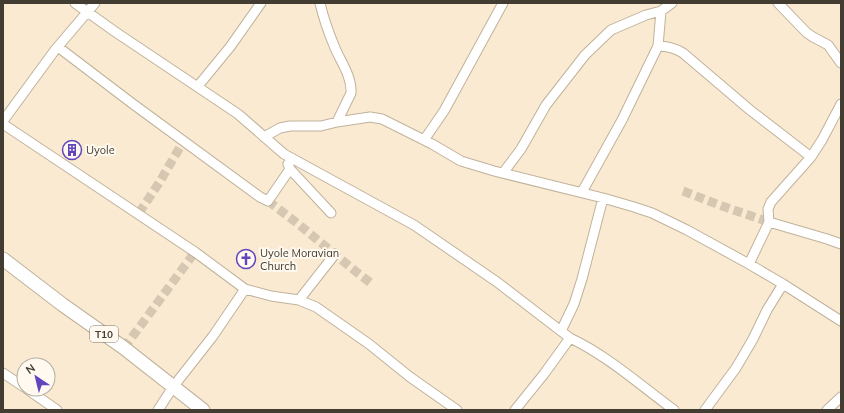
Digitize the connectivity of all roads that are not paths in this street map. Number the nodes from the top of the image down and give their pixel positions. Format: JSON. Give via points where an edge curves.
{"nodes":[{"id":1,"x":75,"y":3,"type":"edge"},
{"id":2,"x":95,"y":3,"type":"edge"},
{"id":3,"x":261,"y":3,"type":"edge"},
{"id":4,"x":320,"y":3,"type":"edge"},
{"id":5,"x":503,"y":3,"type":"edge"},
{"id":6,"x":672,"y":3,"type":"edge"},
{"id":7,"x":778,"y":3,"type":"edge"},
{"id":8,"x":661,"y":10,"type":"junction"},
{"id":9,"x":87,"y":12,"type":"junction"},
{"id":10,"x":658,"y":46,"type":"junction"},
{"id":11,"x":58,"y":47,"type":"junction"},
{"id":12,"x":841,"y":63,"type":"edge"},
{"id":13,"x":198,"y":86,"type":"junction"},
{"id":14,"x":841,"y":104,"type":"edge"},
{"id":15,"x":337,"y":122,"type":"junction"},
{"id":16,"x":3,"y":123,"type":"edge"},
{"id":17,"x":264,"y":137,"type":"junction"},
{"id":18,"x":424,"y":140,"type":"junction"},
{"id":19,"x":284,"y":154,"type":"junction"},
{"id":20,"x":811,"y":157,"type":"junction"},
{"id":21,"x":290,"y":169,"type":"junction"},
{"id":22,"x":503,"y":173,"type":"junction"},
{"id":23,"x":582,"y":192,"type":"junction"},
{"id":24,"x":603,"y":198,"type":"junction"},
{"id":25,"x":331,"y":213,"type":"dead end"},
{"id":26,"x":768,"y":222,"type":"junction"},
{"id":27,"x":841,"y":244,"type":"edge"},
{"id":28,"x":335,"y":254,"type":"dead end"},
{"id":29,"x":3,"y":260,"type":"edge"},
{"id":30,"x":749,"y":264,"type":"junction"},
{"id":31,"x":783,"y":284,"type":"junction"},
{"id":32,"x":245,"y":289,"type":"junction"},
{"id":33,"x":299,"y":300,"type":"junction"},
{"id":34,"x":841,"y":321,"type":"edge"},
{"id":35,"x":561,"y":331,"type":"junction"},
{"id":36,"x":570,"y":338,"type":"junction"},
{"id":37,"x":3,"y":373,"type":"edge"},
{"id":38,"x":16,"y":382,"type":"edge"},
{"id":39,"x":173,"y":387,"type":"junction"},
{"id":40,"x":38,"y":397,"type":"edge"},
{"id":41,"x":841,"y":397,"type":"edge"},
{"id":42,"x":57,"y":410,"type":"edge"},
{"id":43,"x":158,"y":410,"type":"edge"},
{"id":44,"x":203,"y":410,"type":"edge"},
{"id":45,"x":457,"y":410,"type":"edge"},
{"id":46,"x":515,"y":410,"type":"edge"},
{"id":47,"x":674,"y":410,"type":"edge"},
{"id":48,"x":705,"y":410,"type":"edge"},
{"id":49,"x":827,"y":410,"type":"edge"}],
"edges":[{"from":1,"to":9,"type":"street"},
{"from":2,"to":9,"type":"street"},
{"from":3,"to":13,"type":"street"},
{"from":4,"to":15,"type":"street","via":[[331,39],[352,88]]},
{"from":5,"to":18,"type":"street","via":[[444,111]]},
{"from":6,"to":8,"type":"street"},
{"from":7,"to":12,"type":"street","via":[[807,33],[828,45]]},
{"from":8,"to":10,"type":"street"},
{"from":8,"to":22,"type":"street","via":[[611,30],[585,55],[546,105],[521,149]]},
{"from":9,"to":11,"type":"street"},
{"from":9,"to":13,"type":"street"},
{"from":10,"to":20,"type":"street","via":[[675,48],[683,53]]},
{"from":10,"to":23,"type":"street","via":[[622,120]]},
{"from":11,"to":16,"type":"street"},
{"from":11,"to":21,"type":"street","via":[[260,197],[268,201]]},
{"from":13,"to":17,"type":"street","via":[[238,114]]},
{"from":14,"to":20,"type":"street"},
{"from":15,"to":17,"type":"street","via":[[320,126],[280,128]]},
{"from":15,"to":18,"type":"street","via":[[376,117]]},
{"from":16,"to":32,"type":"street","via":[[189,247]]},
{"from":17,"to":19,"type":"street"},
{"from":18,"to":22,"type":"street","via":[[461,161]]},
{"from":19,"to":21,"type":"street"},
{"from":19,"to":35,"type":"street","via":[[414,225],[497,282]]},
{"from":20,"to":26,"type":"street","via":[[771,202]]},
{"from":21,"to":25,"type":"street"},
{"from":22,"to":23,"type":"street"},
{"from":23,"to":24,"type":"street"},
{"from":24,"to":30,"type":"street","via":[[634,206],[667,220]]},
{"from":24,"to":35,"type":"street","via":[[582,279]]},
{"from":26,"to":27,"type":"street"},
{"from":26,"to":30,"type":"street"},
{"from":28,"to":33,"type":"street"},
{"from":29,"to":39,"type":"highway","number":"T10"},
{"from":30,"to":31,"type":"street"},
{"from":31,"to":34,"type":"street"},
{"from":31,"to":48,"type":"street","via":[[736,368]]},
{"from":32,"to":33,"type":"street"},
{"from":32,"to":39,"type":"street","via":[[213,336]]},
{"from":33,"to":45,"type":"street","via":[[316,307],[338,322]]},
{"from":35,"to":36,"type":"street"},
{"from":36,"to":46,"type":"street"},
{"from":36,"to":47,"type":"street","via":[[611,363]]},
{"from":37,"to":38,"type":"street"},
{"from":39,"to":43,"type":"street"},
{"from":39,"to":44,"type":"highway","number":"T10"},
{"from":40,"to":42,"type":"street"},
{"from":41,"to":49,"type":"street"}]}
